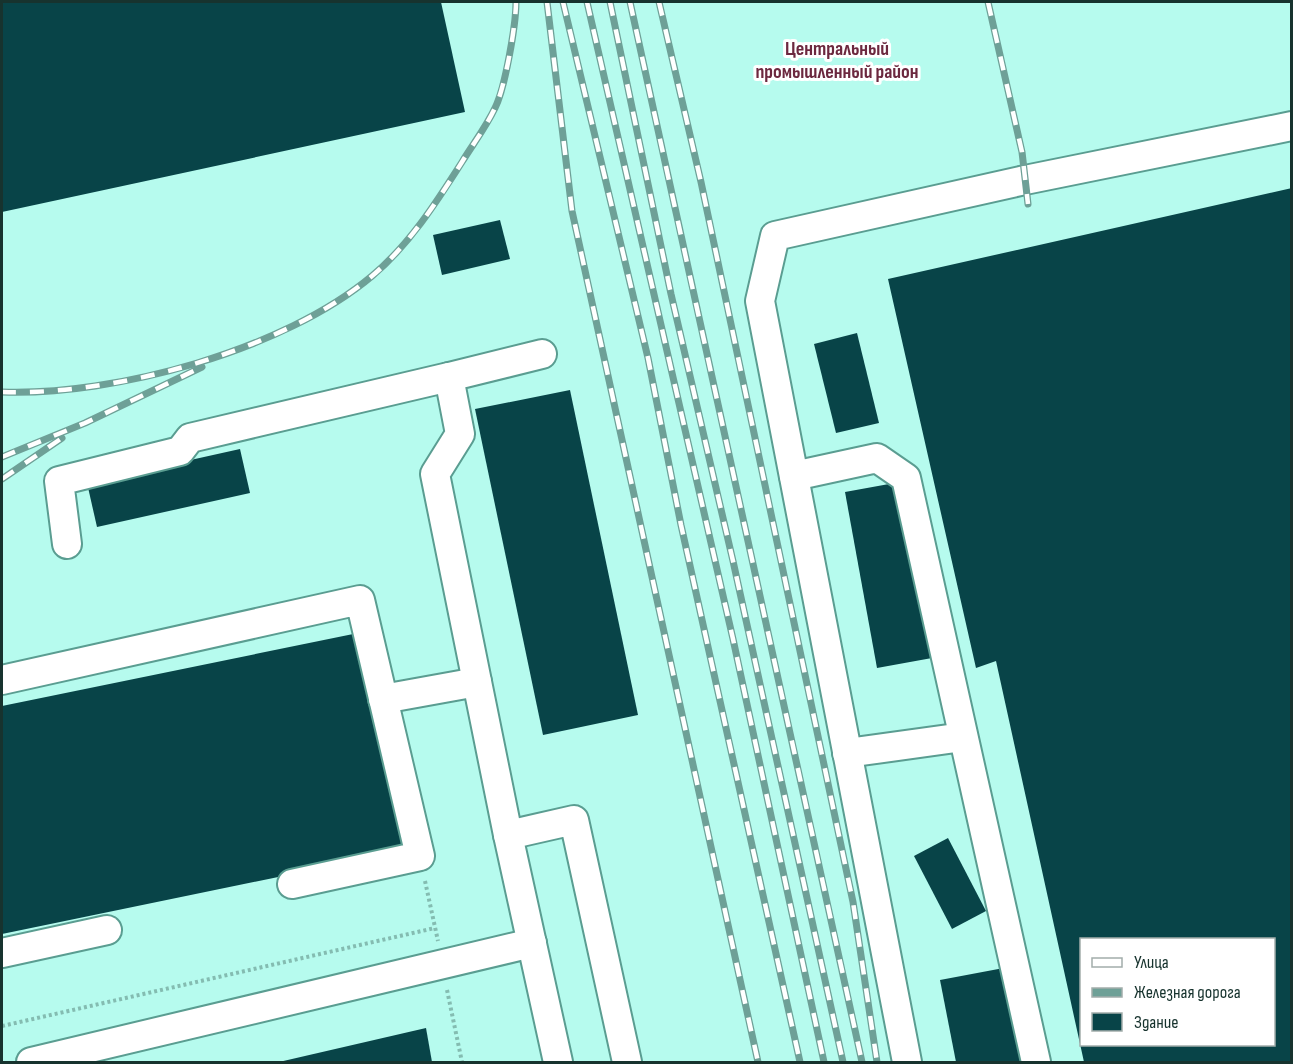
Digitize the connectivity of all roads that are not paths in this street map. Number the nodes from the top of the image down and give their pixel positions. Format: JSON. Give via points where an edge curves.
{"nodes":[{"id":1,"x":1292,"y":126,"type":"edge"},
{"id":2,"x":542,"y":354,"type":"dead end"},
{"id":3,"x":449,"y":377,"type":"junction"},
{"id":4,"x":794,"y":476,"type":"junction"},
{"id":5,"x":66,"y":544,"type":"dead end"},
{"id":6,"x":2,"y":680,"type":"edge"},
{"id":7,"x":477,"y":682,"type":"junction"},
{"id":8,"x":383,"y":699,"type":"junction"},
{"id":9,"x":963,"y":736,"type":"junction"},
{"id":10,"x":847,"y":753,"type":"junction"},
{"id":11,"x":508,"y":835,"type":"junction"},
{"id":12,"x":292,"y":884,"type":"dead end"},
{"id":13,"x":107,"y":930,"type":"dead end"},
{"id":14,"x":532,"y":943,"type":"junction"},
{"id":15,"x":2,"y":953,"type":"edge"},
{"id":16,"x":31,"y":1062,"type":"edge"},
{"id":17,"x":558,"y":1062,"type":"edge"},
{"id":18,"x":627,"y":1062,"type":"edge"},
{"id":19,"x":907,"y":1062,"type":"edge"},
{"id":20,"x":1036,"y":1062,"type":"edge"}],
"edges":[{"from":1,"to":4,"type":"lane","via":[[775,236],[760,301]]},
{"from":2,"to":3,"type":"lane"},
{"from":3,"to":5,"type":"lane","via":[[190,438],[180,451],[58,481]]},
{"from":3,"to":7,"type":"lane","via":[[460,434],[435,474]]},
{"from":4,"to":9,"type":"lane","via":[[877,458],[906,478]]},
{"from":4,"to":10,"type":"lane"},
{"from":6,"to":8,"type":"lane","via":[[360,600]]},
{"from":7,"to":8,"type":"lane"},
{"from":7,"to":11,"type":"lane"},
{"from":8,"to":12,"type":"lane","via":[[420,856]]},
{"from":9,"to":10,"type":"lane"},
{"from":9,"to":20,"type":"lane"},
{"from":10,"to":19,"type":"lane"},
{"from":11,"to":14,"type":"lane"},
{"from":11,"to":18,"type":"lane","via":[[574,820]]},
{"from":13,"to":15,"type":"lane"},
{"from":14,"to":16,"type":"lane"},
{"from":14,"to":17,"type":"lane"}]}
